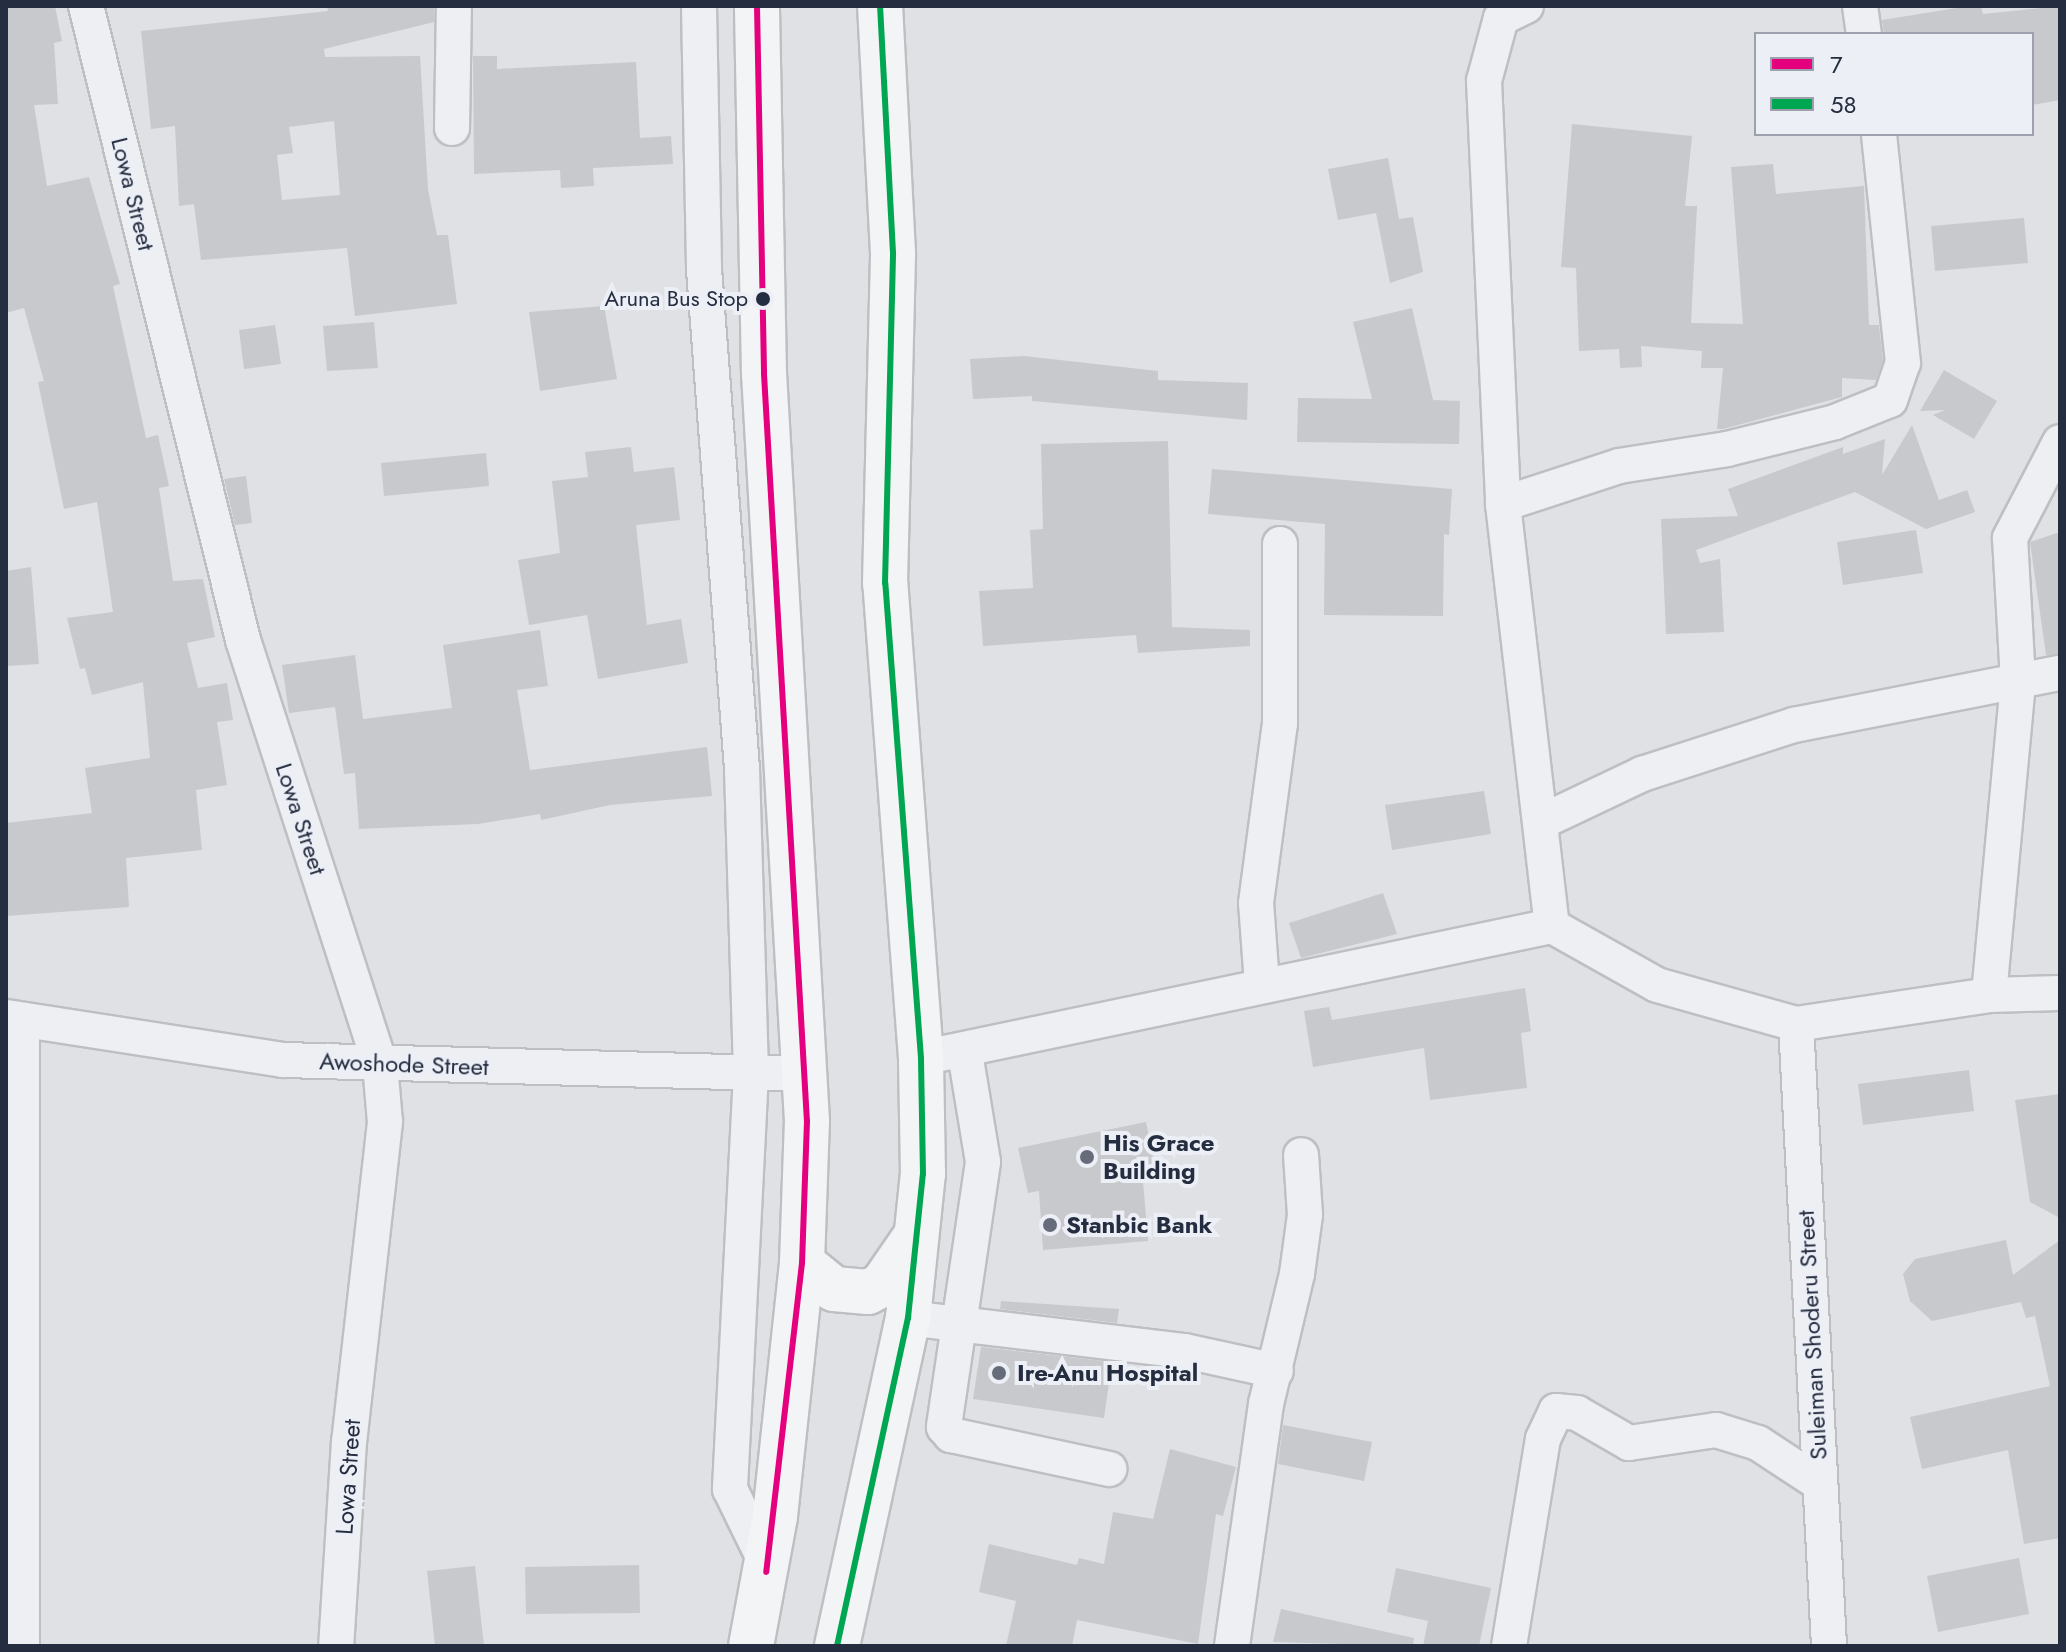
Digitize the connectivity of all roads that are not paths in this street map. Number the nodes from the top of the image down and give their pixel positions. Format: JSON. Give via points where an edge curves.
{"nodes":[{"id":1,"x":86,"y":6,"type":"edge"},
{"id":2,"x":454,"y":6,"type":"edge"},
{"id":3,"x":699,"y":6,"type":"edge"},
{"id":4,"x":757,"y":6,"type":"edge"},
{"id":5,"x":880,"y":6,"type":"edge"},
{"id":6,"x":1526,"y":6,"type":"edge"},
{"id":7,"x":1860,"y":6,"type":"edge"},
{"id":8,"x":1864,"y":32,"type":"edge"},
{"id":9,"x":452,"y":128,"type":"dead end"},
{"id":10,"x":1879,"y":136,"type":"edge"},
{"id":11,"x":2060,"y":442,"type":"edge"},
{"id":12,"x":1503,"y":504,"type":"junction"},
{"id":13,"x":1280,"y":544,"type":"dead end"},
{"id":14,"x":2060,"y":673,"type":"edge"},
{"id":15,"x":2018,"y":681,"type":"junction"},
{"id":16,"x":1543,"y":821,"type":"junction"},
{"id":17,"x":1552,"y":926,"type":"junction"},
{"id":18,"x":1262,"y":984,"type":"junction"},
{"id":19,"x":2060,"y":993,"type":"edge"},
{"id":20,"x":1989,"y":995,"type":"junction"},
{"id":21,"x":14,"y":1019,"type":"edge"},
{"id":22,"x":1796,"y":1024,"type":"junction"},
{"id":23,"x":965,"y":1053,"type":"junction"},
{"id":24,"x":921,"y":1058,"type":"junction"},
{"id":25,"x":380,"y":1064,"type":"junction"},
{"id":26,"x":751,"y":1073,"type":"junction"},
{"id":27,"x":805,"y":1074,"type":"junction"},
{"id":28,"x":1301,"y":1155,"type":"dead end"},
{"id":29,"x":917,"y":1235,"type":"junction"},
{"id":30,"x":802,"y":1263,"type":"junction"},
{"id":31,"x":908,"y":1318,"type":"junction"},
{"id":32,"x":962,"y":1324,"type":"junction"},
{"id":33,"x":1276,"y":1371,"type":"junction"},
{"id":34,"x":1109,"y":1469,"type":"dead end"},
{"id":35,"x":1819,"y":1483,"type":"junction"},
{"id":36,"x":767,"y":1565,"type":"junction"},
{"id":37,"x":22,"y":1646,"type":"edge"},
{"id":38,"x":336,"y":1646,"type":"edge"},
{"id":39,"x":751,"y":1646,"type":"edge"},
{"id":40,"x":837,"y":1646,"type":"edge"},
{"id":41,"x":1232,"y":1646,"type":"edge"},
{"id":42,"x":1509,"y":1646,"type":"edge"},
{"id":43,"x":1829,"y":1646,"type":"edge"}],
"edges":[{"from":1,"to":25,"type":"street","name":"Lowa Street","via":[[243,640]]},
{"from":2,"to":9,"type":"street"},
{"from":3,"to":26,"type":"street","via":[[704,269],[742,769]]},
{"from":4,"to":27,"type":"highway","via":[[764,374]]},
{"from":5,"to":24,"type":"highway","via":[[893,253],[885,583]]},
{"from":6,"to":12,"type":"street","via":[[1501,18],[1484,81]]},
{"from":7,"to":8,"type":"street"},
{"from":10,"to":12,"type":"street","via":[[1903,363],[1890,400],[1809,429],[1619,466]]},
{"from":11,"to":15,"type":"street","via":[[2010,538]]},
{"from":12,"to":16,"type":"street"},
{"from":13,"to":18,"type":"street","via":[[1280,724],[1256,903]]},
{"from":14,"to":15,"type":"street"},
{"from":15,"to":16,"type":"street","via":[[1794,725],[1642,774]]},
{"from":15,"to":20,"type":"street"},
{"from":16,"to":17,"type":"street"},
{"from":17,"to":18,"type":"street"},
{"from":17,"to":22,"type":"street","via":[[1657,985]]},
{"from":18,"to":23,"type":"street"},
{"from":19,"to":20,"type":"street"},
{"from":20,"to":22,"type":"street"},
{"from":21,"to":25,"type":"street","name":"Awoshode Street","via":[[283,1060]]},
{"from":21,"to":37,"type":"street"},
{"from":22,"to":35,"type":"street","name":"Suleiman Shoderu Street"},
{"from":23,"to":24,"type":"street"},
{"from":23,"to":32,"type":"street","via":[[983,1162]]},
{"from":24,"to":29,"type":"highway","via":[[923,1174]]},
{"from":25,"to":26,"type":"street","name":"Awoshode Street"},
{"from":25,"to":38,"type":"street","name":"Lowa Street","via":[[385,1122],[349,1442]]},
{"from":26,"to":27,"type":"street","name":"Awoshode Street"},
{"from":26,"to":36,"type":"street","via":[[730,1489]]},
{"from":27,"to":30,"type":"highway"},
{"from":28,"to":33,"type":"street","via":[[1305,1215]]},
{"from":29,"to":30,"type":"highway","via":[[882,1285],[868,1292],[834,1289]]},
{"from":29,"to":31,"type":"highway"},
{"from":30,"to":36,"type":"highway"},
{"from":31,"to":32,"type":"street"},
{"from":31,"to":40,"type":"highway"},
{"from":32,"to":33,"type":"street","via":[[1185,1351]]},
{"from":32,"to":34,"type":"street","via":[[941,1416],[951,1435]]},
{"from":33,"to":41,"type":"street"},
{"from":35,"to":42,"type":"street","via":[[1758,1443],[1716,1430],[1629,1443],[1577,1413],[1556,1411],[1543,1439]]},
{"from":35,"to":43,"type":"street","name":"Suleiman Shoderu Street"},
{"from":36,"to":39,"type":"highway"}]}
